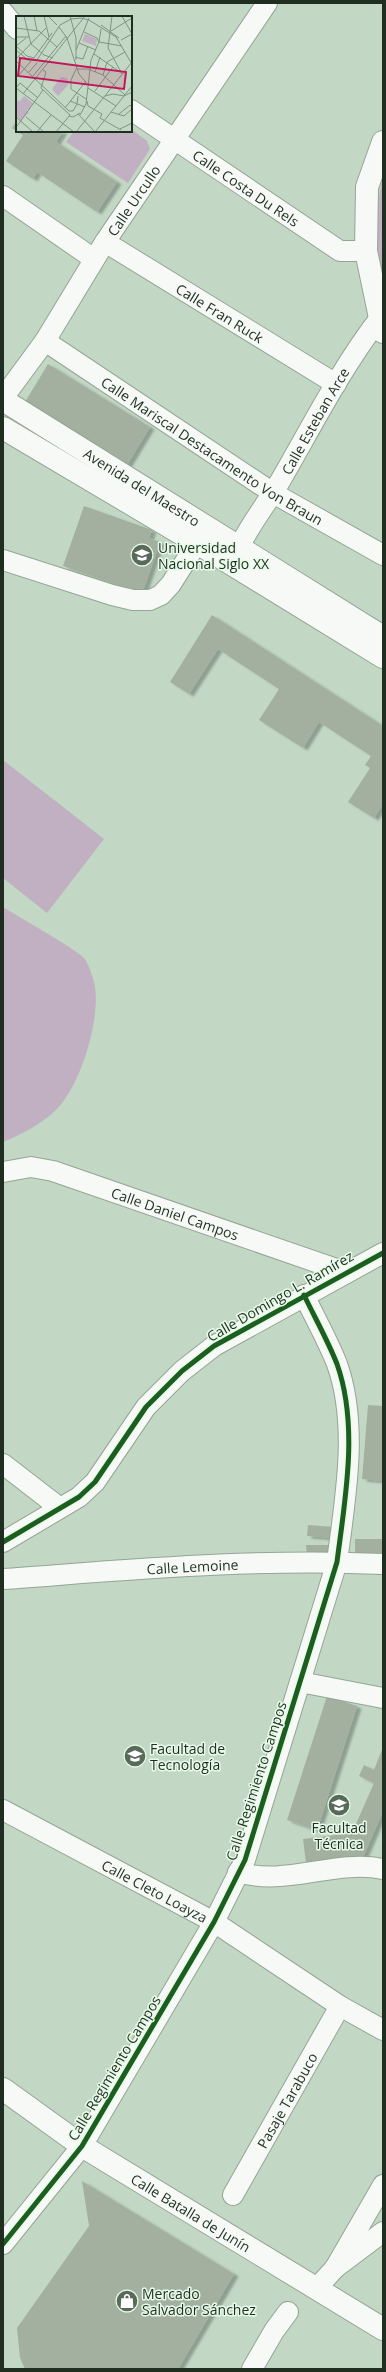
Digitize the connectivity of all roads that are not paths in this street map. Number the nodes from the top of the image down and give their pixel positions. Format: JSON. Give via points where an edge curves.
{"nodes":[{"id":1,"x":267,"y":3,"type":"edge"},
{"id":2,"x":3,"y":12,"type":"edge"},
{"id":3,"x":16,"y":28,"type":"edge"},
{"id":4,"x":132,"y":111,"type":"edge"},
{"id":5,"x":173,"y":139,"type":"junction"},
{"id":6,"x":383,"y":142,"type":"edge"},
{"id":7,"x":3,"y":196,"type":"edge"},
{"id":8,"x":105,"y":242,"type":"junction"},
{"id":9,"x":366,"y":251,"type":"junction"},
{"id":10,"x":94,"y":259,"type":"junction"},
{"id":11,"x":381,"y":326,"type":"edge"},
{"id":12,"x":45,"y":341,"type":"junction"},
{"id":13,"x":336,"y":384,"type":"junction"},
{"id":14,"x":3,"y":399,"type":"edge"},
{"id":15,"x":3,"y":428,"type":"edge"},
{"id":16,"x":273,"y":493,"type":"junction"},
{"id":17,"x":198,"y":543,"type":"junction"},
{"id":18,"x":383,"y":555,"type":"edge"},
{"id":19,"x":234,"y":556,"type":"junction"},
{"id":20,"x":3,"y":560,"type":"edge"},
{"id":21,"x":383,"y":637,"type":"edge"},
{"id":22,"x":383,"y":657,"type":"edge"},
{"id":23,"x":3,"y":1172,"type":"edge"},
{"id":24,"x":381,"y":1255,"type":"edge"},
{"id":25,"x":346,"y":1272,"type":"junction"},
{"id":26,"x":304,"y":1295,"type":"junction"},
{"id":27,"x":3,"y":1464,"type":"edge"},
{"id":28,"x":60,"y":1508,"type":"junction"},
{"id":29,"x":3,"y":1542,"type":"edge"},
{"id":30,"x":337,"y":1562,"type":"junction"},
{"id":31,"x":383,"y":1564,"type":"edge"},
{"id":32,"x":3,"y":1579,"type":"edge"},
{"id":33,"x":300,"y":1682,"type":"junction"},
{"id":34,"x":383,"y":1698,"type":"edge"},
{"id":35,"x":3,"y":1810,"type":"edge"},
{"id":36,"x":383,"y":1869,"type":"edge"},
{"id":37,"x":238,"y":1872,"type":"junction"},
{"id":38,"x":214,"y":1922,"type":"junction"},
{"id":39,"x":340,"y":2006,"type":"junction"},
{"id":40,"x":383,"y":2030,"type":"edge"},
{"id":41,"x":3,"y":2089,"type":"edge"},
{"id":42,"x":82,"y":2146,"type":"junction"},
{"id":43,"x":383,"y":2185,"type":"edge"},
{"id":44,"x":233,"y":2195,"type":"dead end"},
{"id":45,"x":383,"y":2232,"type":"edge"},
{"id":46,"x":3,"y":2244,"type":"edge"},
{"id":47,"x":335,"y":2268,"type":"junction"},
{"id":48,"x":316,"y":2289,"type":"junction"},
{"id":49,"x":288,"y":2312,"type":"dead end"},
{"id":50,"x":383,"y":2329,"type":"edge"},
{"id":51,"x":252,"y":2369,"type":"edge"}],
"edges":[{"from":1,"to":5,"type":"street","name":"Calle Urcullo"},
{"from":2,"to":3,"type":"street"},
{"from":4,"to":5,"type":"street","name":"Calle Costa Du Rels"},
{"from":5,"to":8,"type":"street","name":"Calle Urcullo"},
{"from":5,"to":9,"type":"street","name":"Calle Costa Du Rels","via":[[340,251]]},
{"from":6,"to":9,"type":"main road","via":[[367,187]]},
{"from":7,"to":10,"type":"street"},
{"from":8,"to":10,"type":"street","name":"Calle Urcullo"},
{"from":8,"to":13,"type":"street","name":"Calle Fran Ruck"},
{"from":9,"to":11,"type":"main road"},
{"from":10,"to":12,"type":"street","name":"Calle Urcullo"},
{"from":11,"to":13,"type":"street","name":"Calle Esteban Arce","via":[[356,349]]},
{"from":12,"to":14,"type":"street","name":"Calle Urcullo"},
{"from":12,"to":16,"type":"street","name":"Calle Mariscal Destacamento Von Braun"},
{"from":13,"to":16,"type":"street","name":"Calle Esteban Arce"},
{"from":14,"to":19,"type":"main road","name":"Avenida del Maestro"},
{"from":15,"to":17,"type":"main road","name":"Avenida del Maestro"},
{"from":16,"to":18,"type":"street","name":"Calle Mariscal Destacamento Von Braun"},
{"from":16,"to":19,"type":"street","name":"Calle Esteban Arce"},
{"from":17,"to":19,"type":"main road","name":"Avenida del Maestro"},
{"from":17,"to":20,"type":"street","via":[[161,596],[150,600],[133,600],[112,595]]},
{"from":19,"to":21,"type":"main road","name":"Avenida del Maestro"},
{"from":19,"to":22,"type":"main road","name":"Avenida del Maestro"},
{"from":23,"to":25,"type":"street","name":"Calle Daniel Campos","via":[[31,1167],[54,1171]]},
{"from":24,"to":25,"type":"street","name":"Calle Domingo L. Ramírez"},
{"from":25,"to":26,"type":"street","name":"Calle Domingo L. Ramírez"},
{"from":26,"to":28,"type":"street","name":"Calle Domingo L. Ramírez","via":[[214,1346],[182,1370],[146,1407],[94,1482],[79,1497]]},
{"from":26,"to":30,"type":"street","name":"Calle Regimiento Campos","via":[[337,1365],[345,1400],[348,1445]]},
{"from":27,"to":28,"type":"street"},
{"from":28,"to":29,"type":"street","name":"Calle Domingo L. Ramírez"},
{"from":30,"to":31,"type":"street","name":"Calle Lemoine"},
{"from":30,"to":32,"type":"street","name":"Calle Lemoine","via":[[159,1568]]},
{"from":30,"to":33,"type":"street","name":"Calle Regimiento Campos"},
{"from":33,"to":34,"type":"street"},
{"from":33,"to":37,"type":"street","name":"Calle Regimiento Campos","via":[[245,1860]]},
{"from":35,"to":38,"type":"street","name":"Calle Cleto Loayza"},
{"from":36,"to":37,"type":"street","via":[[343,1868],[285,1876]]},
{"from":37,"to":38,"type":"street","name":"Calle Regimiento Campos"},
{"from":38,"to":39,"type":"street","name":"Calle Cleto Loayza"},
{"from":38,"to":42,"type":"street","name":"Calle Regimiento Campos"},
{"from":39,"to":40,"type":"street","name":"Calle Cleto Loayza"},
{"from":39,"to":44,"type":"street","name":"Pasaje Tarabuco"},
{"from":41,"to":42,"type":"main road","name":"Calle Batalla de Junín"},
{"from":42,"to":46,"type":"street","name":"Calle Regimiento Campos"},
{"from":42,"to":48,"type":"main road","name":"Calle Batalla de Junín"},
{"from":43,"to":47,"type":"street"},
{"from":45,"to":47,"type":"street"},
{"from":47,"to":48,"type":"street"},
{"from":48,"to":50,"type":"main road","name":"Calle Batalla de Junín"},
{"from":49,"to":51,"type":"street"}]}
